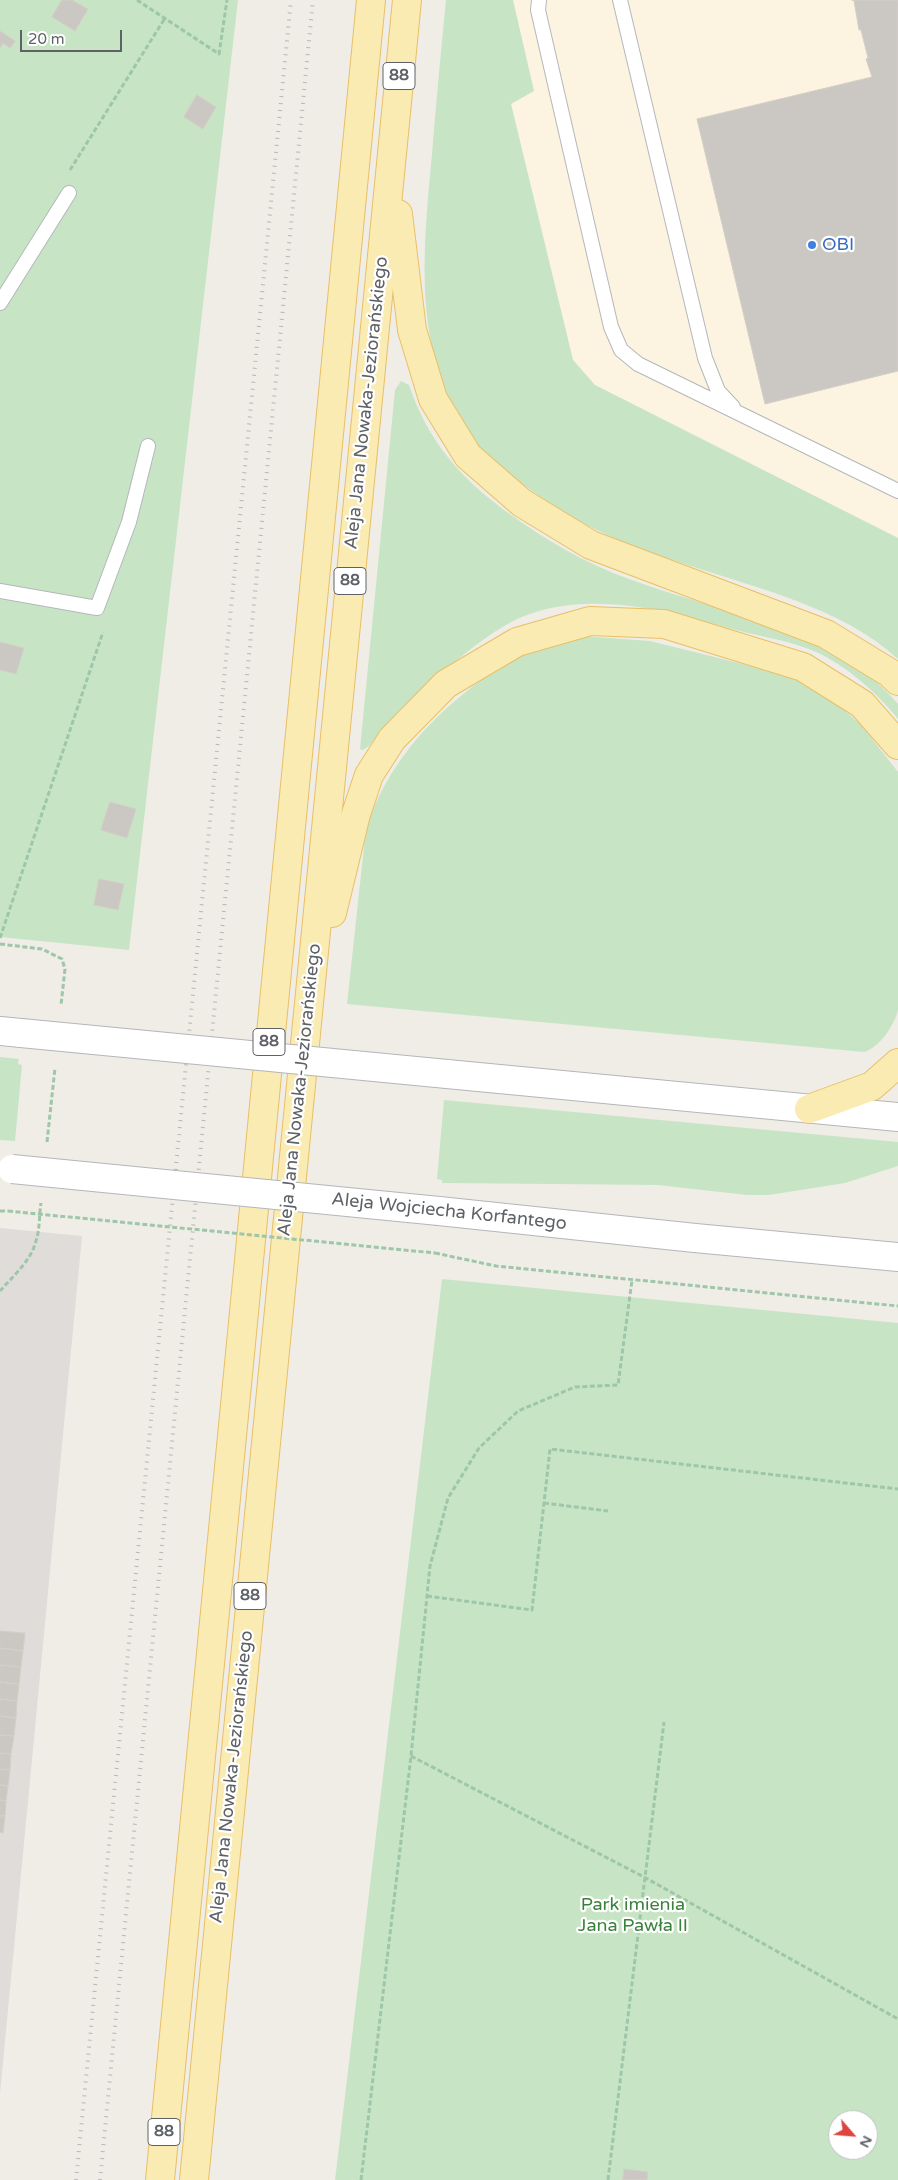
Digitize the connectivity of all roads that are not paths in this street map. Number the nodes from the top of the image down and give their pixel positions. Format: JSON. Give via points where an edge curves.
{"nodes":[{"id":1,"x":371,"y":0,"type":"edge"},
{"id":2,"x":406,"y":0,"type":"edge"},
{"id":3,"x":539,"y":0,"type":"edge"},
{"id":4,"x":620,"y":0,"type":"edge"},
{"id":5,"x":392,"y":151,"type":"junction"},
{"id":6,"x":69,"y":193,"type":"road end"},
{"id":7,"x":0,"y":303,"type":"edge"},
{"id":8,"x":759,"y":423,"type":"junction"},
{"id":9,"x":148,"y":446,"type":"dead end"},
{"id":10,"x":898,"y":491,"type":"edge"},
{"id":11,"x":0,"y":591,"type":"edge"},
{"id":12,"x":898,"y":682,"type":"edge"},
{"id":13,"x":898,"y":745,"type":"edge"},
{"id":14,"x":308,"y":1012,"type":"junction"},
{"id":15,"x":10,"y":1032,"type":"edge"},
{"id":16,"x":898,"y":1063,"type":"edge"},
{"id":17,"x":809,"y":1109,"type":"junction"},
{"id":18,"x":898,"y":1117,"type":"edge"},
{"id":19,"x":6,"y":1169,"type":"edge"},
{"id":20,"x":898,"y":1257,"type":"edge"},
{"id":21,"x":160,"y":2180,"type":"edge"},
{"id":22,"x":194,"y":2180,"type":"edge"}],
"edges":[{"from":1,"to":21,"type":"main road","name":"Aleja Jana Nowaka-Jeziorańskiego","number":"88"},
{"from":2,"to":5,"type":"main road","name":"Aleja Jana Nowaka-Jeziorańskiego","number":"88"},
{"from":3,"to":8,"type":"lane","via":[[538,10],[615,340],[621,350],[638,364]]},
{"from":4,"to":8,"type":"lane","via":[[705,358],[726,401]]},
{"from":5,"to":12,"type":"main road","via":[[412,330],[433,399],[468,456],[522,503],[591,545],[826,634],[890,673]]},
{"from":5,"to":14,"type":"main road","name":"Aleja Jana Nowaka-Jeziorańskiego","number":"88"},
{"from":6,"to":7,"type":"lane"},
{"from":8,"to":10,"type":"lane"},
{"from":9,"to":11,"type":"lane","via":[[129,522],[96,608]]},
{"from":13,"to":14,"type":"main road","via":[[862,704],[803,668],[664,624],[590,621],[517,642],[446,684],[392,739],[370,775],[356,814]]},
{"from":14,"to":22,"type":"main road","name":"Aleja Jana Nowaka-Jeziorańskiego","number":"88"},
{"from":15,"to":17,"type":"main road","bridge":true},
{"from":16,"to":17,"type":"main road","via":[[872,1086]]},
{"from":17,"to":18,"type":"main road"},
{"from":19,"to":20,"type":"main road","name":"Aleja Wojciecha Korfantego","bridge":true}]}
